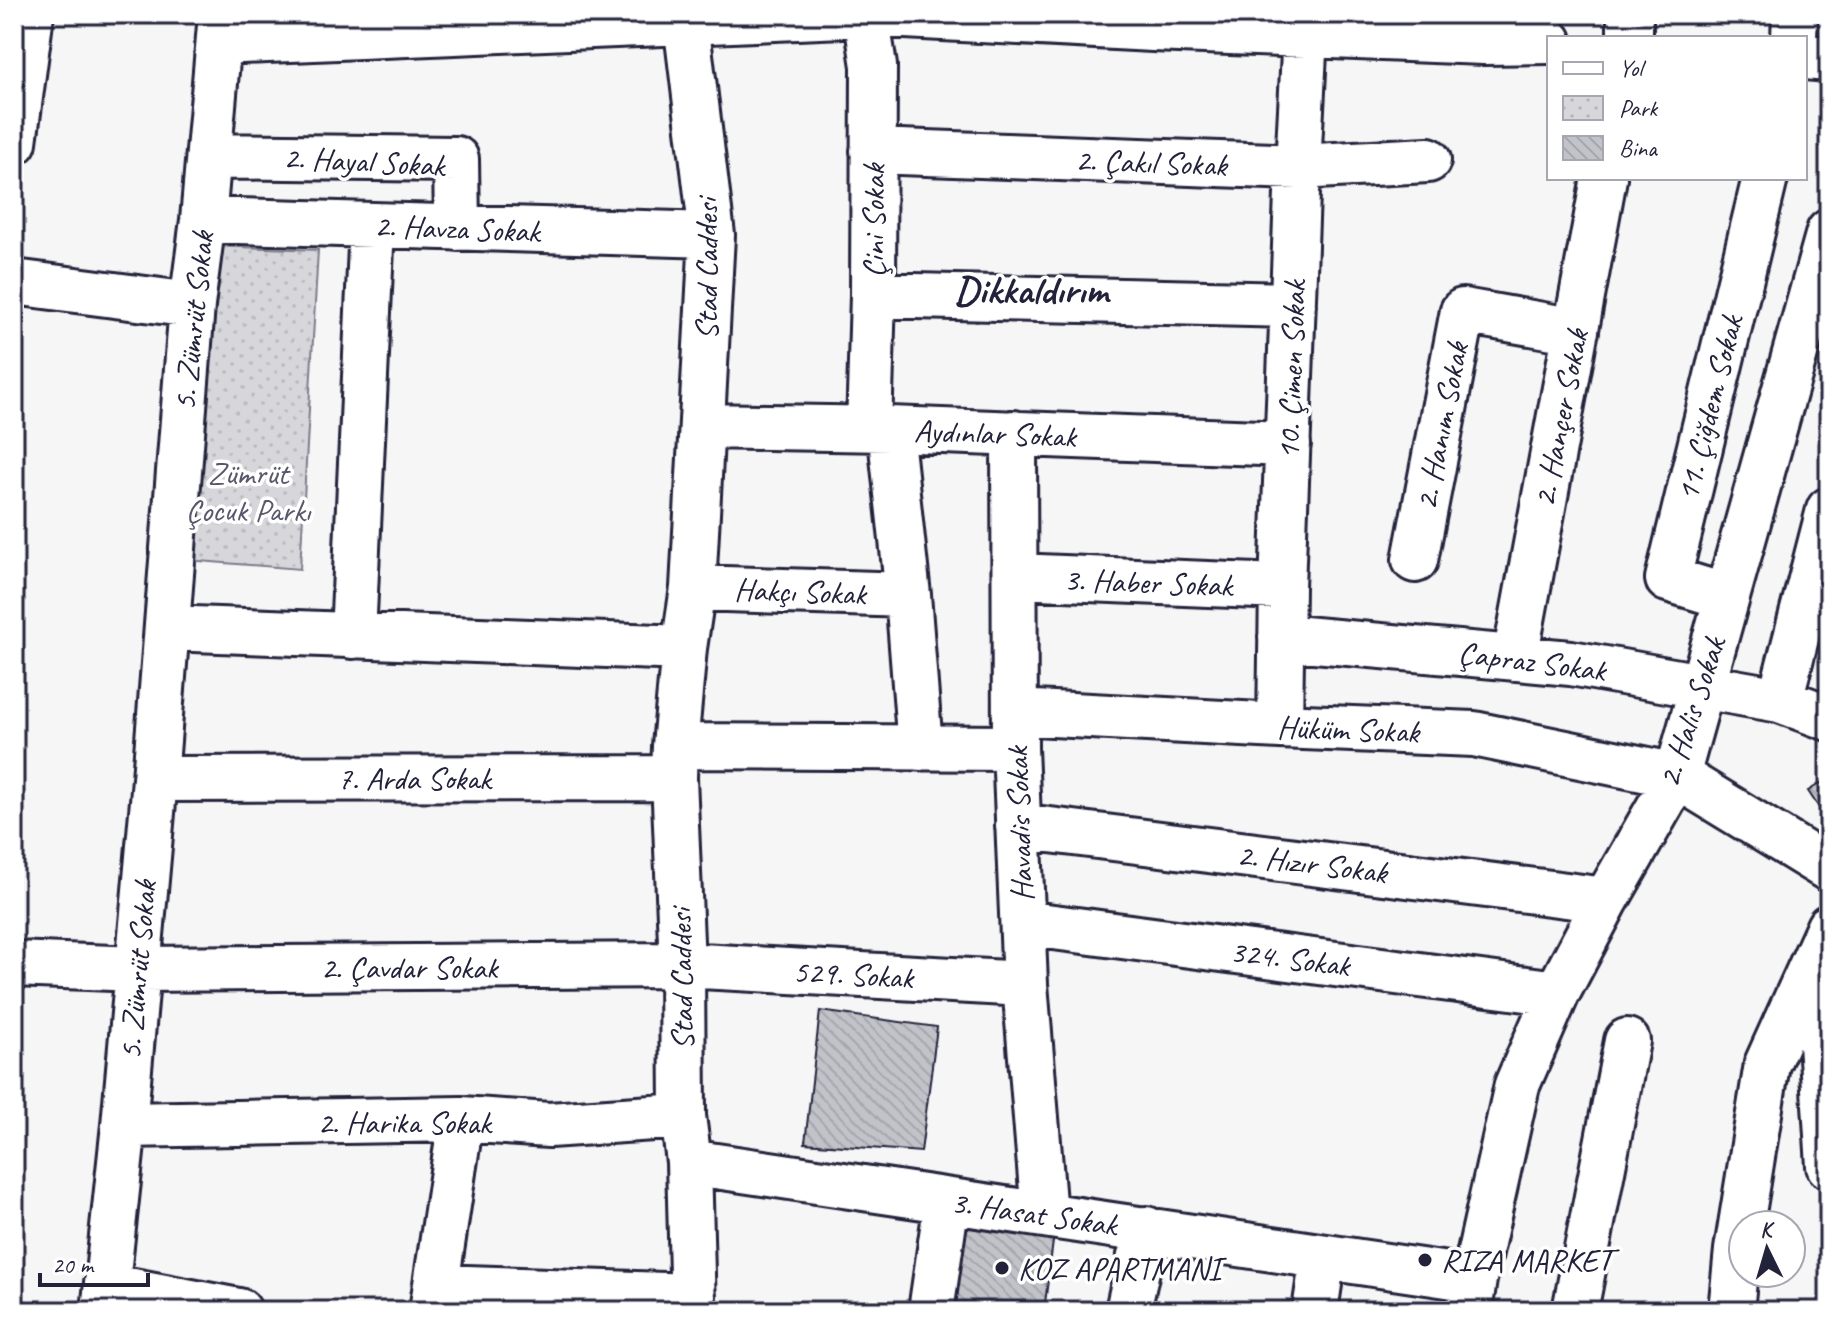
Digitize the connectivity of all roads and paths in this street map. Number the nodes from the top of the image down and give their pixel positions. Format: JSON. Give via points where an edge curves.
{"nodes":[{"id":1,"x":31,"y":14,"type":"edge"},
{"id":2,"x":866,"y":14,"type":"edge"},
{"id":3,"x":1630,"y":14,"type":"edge"},
{"id":4,"x":1795,"y":14,"type":"edge"},
{"id":5,"x":685,"y":18,"type":"edge"},
{"id":6,"x":1153,"y":22,"type":"edge"},
{"id":7,"x":1306,"y":25,"type":"edge"},
{"id":8,"x":220,"y":28,"type":"edge"},
{"id":9,"x":1484,"y":28,"type":"edge"},
{"id":10,"x":1630,"y":36,"type":"edge"},
{"id":11,"x":1794,"y":36,"type":"edge"},
{"id":12,"x":1547,"y":41,"type":"edge"},
{"id":13,"x":1807,"y":57,"type":"edge"},
{"id":14,"x":1829,"y":59,"type":"edge"},
{"id":15,"x":14,"y":142,"type":"edge"},
{"id":16,"x":873,"y":151,"type":"junction"},
{"id":17,"x":209,"y":156,"type":"junction"},
{"id":18,"x":1428,"y":160,"type":"dead end"},
{"id":19,"x":1298,"y":167,"type":"junction"},
{"id":20,"x":1604,"y":180,"type":"edge"},
{"id":21,"x":1765,"y":180,"type":"edge"},
{"id":22,"x":203,"y":220,"type":"junction"},
{"id":23,"x":372,"y":225,"type":"junction"},
{"id":24,"x":457,"y":228,"type":"junction"},
{"id":25,"x":1829,"y":232,"type":"edge"},
{"id":26,"x":712,"y":235,"type":"junction"},
{"id":27,"x":14,"y":282,"type":"edge"},
{"id":28,"x":873,"y":295,"type":"junction"},
{"id":29,"x":192,"y":305,"type":"junction"},
{"id":30,"x":1293,"y":305,"type":"junction"},
{"id":31,"x":1576,"y":331,"type":"junction"},
{"id":32,"x":702,"y":426,"type":"junction"},
{"id":33,"x":880,"y":429,"type":"junction"},
{"id":34,"x":1014,"y":433,"type":"junction"},
{"id":35,"x":1288,"y":444,"type":"junction"},
{"id":36,"x":1829,"y":510,"type":"edge"},
{"id":37,"x":1415,"y":560,"type":"dead end"},
{"id":38,"x":1015,"y":576,"type":"junction"},
{"id":39,"x":1282,"y":587,"type":"junction"},
{"id":40,"x":693,"y":588,"type":"junction"},
{"id":41,"x":908,"y":595,"type":"junction"},
{"id":42,"x":1727,"y":597,"type":"junction"},
{"id":43,"x":1815,"y":622,"type":"edge"},
{"id":44,"x":167,"y":628,"type":"junction"},
{"id":45,"x":353,"y":636,"type":"junction"},
{"id":46,"x":1281,"y":637,"type":"junction"},
{"id":47,"x":684,"y":648,"type":"junction"},
{"id":48,"x":1515,"y":658,"type":"junction"},
{"id":49,"x":1702,"y":686,"type":"junction"},
{"id":50,"x":1780,"y":700,"type":"junction"},
{"id":51,"x":1829,"y":718,"type":"edge"},
{"id":52,"x":1280,"y":726,"type":"junction"},
{"id":53,"x":1015,"y":730,"type":"junction"},
{"id":54,"x":920,"y":748,"type":"junction"},
{"id":55,"x":674,"y":762,"type":"junction"},
{"id":56,"x":1677,"y":776,"type":"junction"},
{"id":57,"x":155,"y":779,"type":"junction"},
{"id":58,"x":1018,"y":826,"type":"junction"},
{"id":59,"x":1829,"y":869,"type":"edge"},
{"id":60,"x":1606,"y":900,"type":"junction"},
{"id":61,"x":1023,"y":923,"type":"junction"},
{"id":62,"x":1824,"y":949,"type":"edge"},
{"id":63,"x":14,"y":964,"type":"edge"},
{"id":64,"x":682,"y":965,"type":"junction"},
{"id":65,"x":137,"y":969,"type":"junction"},
{"id":66,"x":1025,"y":984,"type":"junction"},
{"id":67,"x":1557,"y":993,"type":"junction"},
{"id":68,"x":1627,"y":1041,"type":"dead end"},
{"id":69,"x":683,"y":1116,"type":"junction"},
{"id":70,"x":461,"y":1119,"type":"junction"},
{"id":71,"x":124,"y":1125,"type":"junction"},
{"id":72,"x":689,"y":1162,"type":"junction"},
{"id":73,"x":1829,"y":1166,"type":"edge"},
{"id":74,"x":947,"y":1201,"type":"junction"},
{"id":75,"x":1044,"y":1215,"type":"junction"},
{"id":76,"x":1146,"y":1229,"type":"junction"},
{"id":77,"x":1323,"y":1257,"type":"junction"},
{"id":78,"x":1471,"y":1295,"type":"edge"},
{"id":79,"x":105,"y":1299,"type":"edge"},
{"id":80,"x":434,"y":1299,"type":"edge"},
{"id":81,"x":693,"y":1304,"type":"edge"},
{"id":82,"x":239,"y":1311,"type":"edge"},
{"id":83,"x":931,"y":1311,"type":"edge"},
{"id":84,"x":1128,"y":1311,"type":"edge"},
{"id":85,"x":1315,"y":1311,"type":"edge"},
{"id":86,"x":1575,"y":1311,"type":"edge"},
{"id":87,"x":1731,"y":1311,"type":"edge"}],
"edges":[{"from":1,"to":15,"type":"street"},
{"from":2,"to":5,"type":"street"},
{"from":2,"to":6,"type":"street"},
{"from":2,"to":16,"type":"street","name":"Çini Sokak","via":[[874,66]]},
{"from":3,"to":10,"type":"street"},
{"from":4,"to":11,"type":"street"},
{"from":5,"to":8,"type":"street"},
{"from":5,"to":26,"type":"street","name":"Stad Caddesi"},
{"from":6,"to":7,"type":"street"},
{"from":7,"to":9,"type":"street"},
{"from":7,"to":19,"type":"street","name":"10. Çimen Sokak"},
{"from":8,"to":17,"type":"street","name":"5. Zümrüt Sokak"},
{"from":9,"to":12,"type":"street"},
{"from":13,"to":14,"type":"street"},
{"from":16,"to":19,"type":"street","name":"2. Çakıl Sokak"},
{"from":16,"to":28,"type":"street","name":"Çini Sokak"},
{"from":17,"to":22,"type":"street","name":"5. Zümrüt Sokak"},
{"from":17,"to":24,"type":"street","name":"2. Hayal Sokak","via":[[456,159]]},
{"from":18,"to":19,"type":"street","name":"2. Çakıl Sokak"},
{"from":19,"to":30,"type":"street","name":"10. Çimen Sokak"},
{"from":20,"to":31,"type":"street","name":"2. Hançer Sokak"},
{"from":21,"to":42,"type":"street","name":"11. Çiğdem Sokak","via":[[1668,579]]},
{"from":22,"to":23,"type":"street","name":"2. Havza Sokak"},
{"from":22,"to":29,"type":"street","name":"5. Zümrüt Sokak"},
{"from":23,"to":24,"type":"street","name":"2. Havza Sokak"},
{"from":23,"to":45,"type":"street"},
{"from":24,"to":26,"type":"street","name":"2. Havza Sokak"},
{"from":25,"to":42,"type":"street","name":"2. Halis Sokak"},
{"from":26,"to":32,"type":"street","name":"Stad Caddesi"},
{"from":27,"to":29,"type":"street"},
{"from":28,"to":30,"type":"street"},
{"from":28,"to":33,"type":"street","name":"Çini Sokak"},
{"from":29,"to":44,"type":"street","name":"5. Zümrüt Sokak"},
{"from":30,"to":35,"type":"street","name":"10. Çimen Sokak"},
{"from":31,"to":37,"type":"street","name":"2. Hanım Sokak","via":[[1463,311]]},
{"from":31,"to":48,"type":"street","name":"2. Hançer Sokak"},
{"from":32,"to":33,"type":"street","name":"Aydınlar Sokak"},
{"from":32,"to":40,"type":"street","name":"Stad Caddesi"},
{"from":33,"to":34,"type":"street","name":"Aydınlar Sokak"},
{"from":33,"to":41,"type":"street","name":"Çini Sokak"},
{"from":34,"to":35,"type":"street","name":"Aydınlar Sokak"},
{"from":34,"to":38,"type":"street","name":"Havadis Sokak"},
{"from":35,"to":39,"type":"street","name":"10. Çimen Sokak"},
{"from":36,"to":43,"type":"street"},
{"from":38,"to":39,"type":"street","name":"3. Haber Sokak"},
{"from":38,"to":53,"type":"street","name":"Havadis Sokak"},
{"from":39,"to":46,"type":"street","name":"10. Çimen Sokak"},
{"from":40,"to":41,"type":"street","name":"Hakçı Sokak"},
{"from":40,"to":47,"type":"street","name":"Stad Caddesi"},
{"from":41,"to":54,"type":"street","name":"Çini Sokak"},
{"from":42,"to":49,"type":"street","name":"2. Halis Sokak"},
{"from":43,"to":50,"type":"street"},
{"from":44,"to":45,"type":"street"},
{"from":44,"to":57,"type":"street","name":"5. Zümrüt Sokak"},
{"from":45,"to":47,"type":"street"},
{"from":46,"to":48,"type":"street","name":"Çapraz Sokak"},
{"from":46,"to":52,"type":"street","name":"10. Çimen Sokak"},
{"from":47,"to":55,"type":"street","name":"Stad Caddesi"},
{"from":48,"to":49,"type":"street","name":"Çapraz Sokak"},
{"from":49,"to":50,"type":"street","name":"Çapraz Sokak"},
{"from":49,"to":56,"type":"street","name":"2. Halis Sokak"},
{"from":50,"to":51,"type":"street","name":"Çapraz Sokak"},
{"from":52,"to":53,"type":"street","name":"Hüküm Sokak"},
{"from":52,"to":56,"type":"street","name":"Hüküm Sokak","via":[[1474,734]]},
{"from":53,"to":54,"type":"street","name":"7. Arda Sokak"},
{"from":53,"to":58,"type":"street","name":"Havadis Sokak"},
{"from":54,"to":55,"type":"street","name":"7. Arda Sokak"},
{"from":55,"to":57,"type":"street","name":"7. Arda Sokak"},
{"from":55,"to":64,"type":"street","name":"Stad Caddesi"},
{"from":56,"to":59,"type":"street","name":"Hüküm Sokak"},
{"from":56,"to":60,"type":"street","name":"2. Halis Sokak"},
{"from":57,"to":65,"type":"street","name":"5. Zümrüt Sokak"},
{"from":58,"to":60,"type":"street","name":"2. Hızır Sokak"},
{"from":58,"to":61,"type":"street","name":"Havadis Sokak"},
{"from":60,"to":67,"type":"street","name":"2. Halis Sokak"},
{"from":61,"to":66,"type":"street","name":"Havadis Sokak"},
{"from":61,"to":67,"type":"street","name":"324. Sokak"},
{"from":62,"to":73,"type":"street"},
{"from":62,"to":87,"type":"street","via":[[1767,1064]]},
{"from":63,"to":65,"type":"street","name":"2. Çavdar Sokak"},
{"from":64,"to":65,"type":"street","name":"2. Çavdar Sokak"},
{"from":64,"to":66,"type":"street","name":"529. Sokak"},
{"from":64,"to":69,"type":"street","name":"Stad Caddesi"},
{"from":65,"to":71,"type":"street","name":"5. Zümrüt Sokak"},
{"from":66,"to":75,"type":"street","name":"Havadis Sokak"},
{"from":67,"to":78,"type":"street","name":"2. Halis Sokak","via":[[1517,1085]]},
{"from":68,"to":86,"type":"street"},
{"from":69,"to":70,"type":"street","name":"2. Harika Sokak","via":[[549,1125]]},
{"from":69,"to":72,"type":"street","name":"Stad Caddesi"},
{"from":70,"to":71,"type":"street","name":"2. Harika Sokak"},
{"from":70,"to":80,"type":"street"},
{"from":71,"to":79,"type":"street","name":"5. Zümrüt Sokak"},
{"from":72,"to":74,"type":"street","name":"3. Hasat Sokak"},
{"from":72,"to":81,"type":"street","name":"Stad Caddesi"},
{"from":74,"to":75,"type":"street","name":"3. Hasat Sokak"},
{"from":74,"to":83,"type":"street"},
{"from":75,"to":76,"type":"street","name":"3. Hasat Sokak"},
{"from":76,"to":77,"type":"street","name":"3. Hasat Sokak"},
{"from":76,"to":84,"type":"street"},
{"from":77,"to":78,"type":"street","name":"3. Hasat Sokak"},
{"from":77,"to":85,"type":"street"},
{"from":79,"to":82,"type":"street"},
{"from":80,"to":81,"type":"street"}]}
